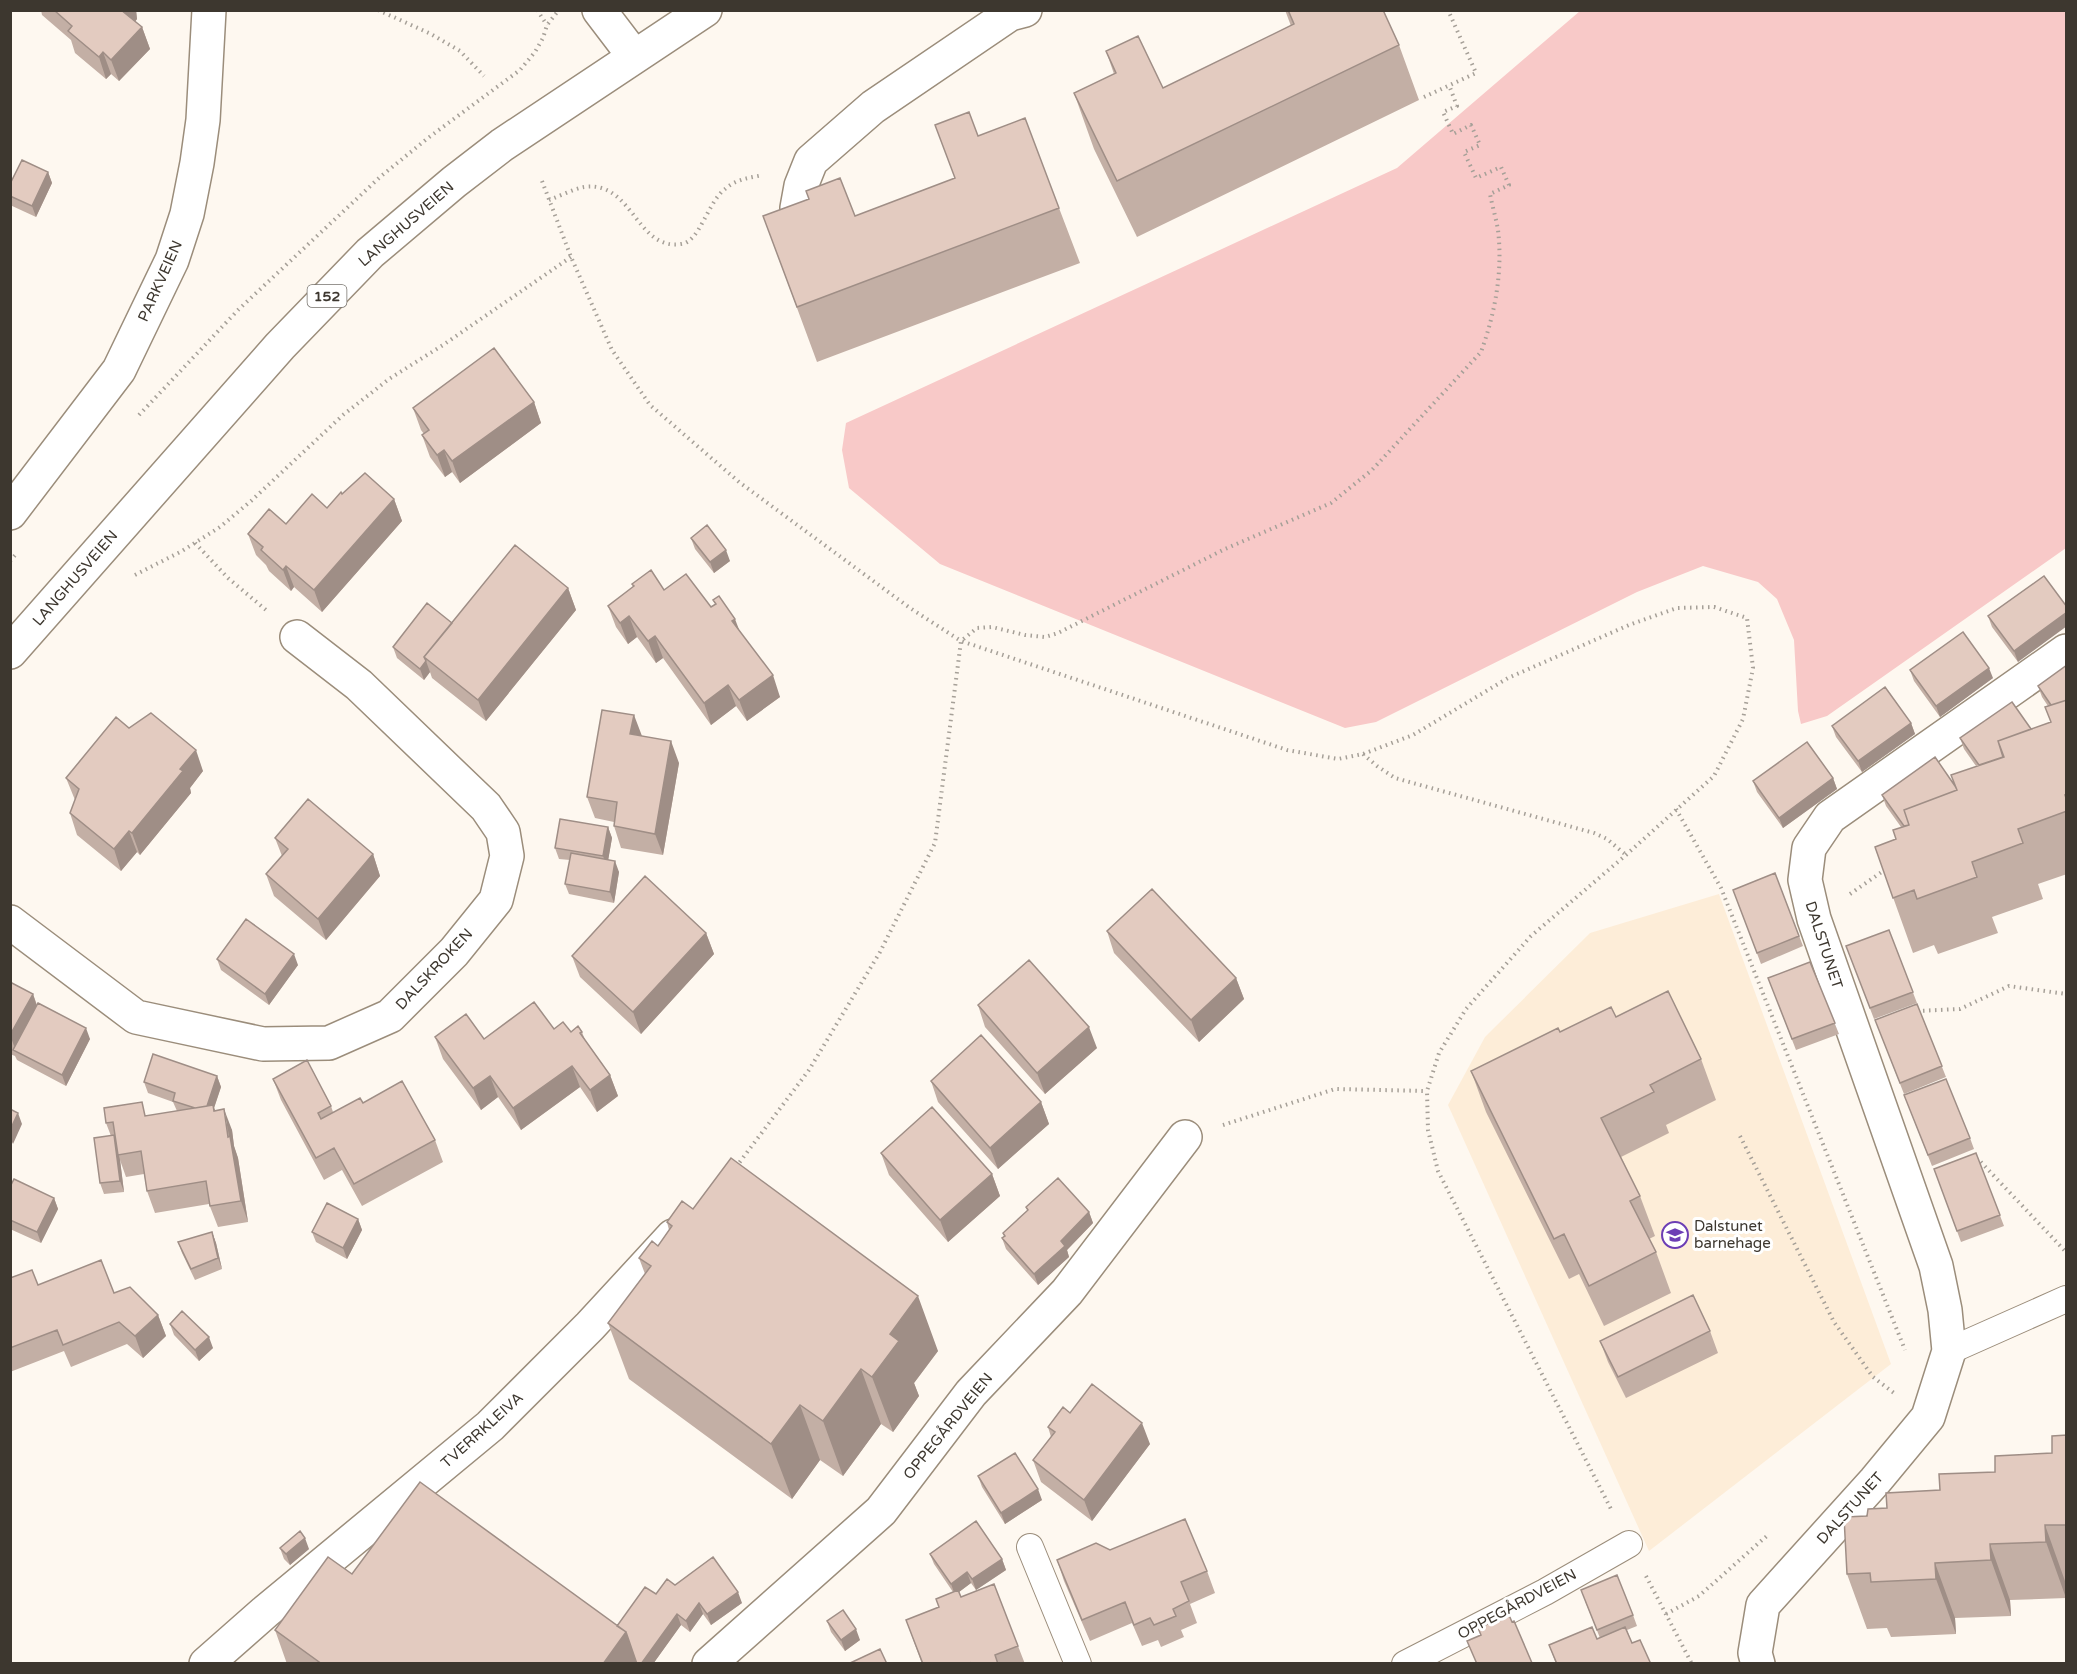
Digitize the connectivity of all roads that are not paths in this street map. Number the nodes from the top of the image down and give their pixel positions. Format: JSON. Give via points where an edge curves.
{"nodes":[{"id":1,"x":209,"y":10,"type":"edge"},
{"id":2,"x":599,"y":10,"type":"edge"},
{"id":3,"x":1025,"y":10,"type":"edge"},
{"id":4,"x":686,"y":15,"type":"edge"},
{"id":5,"x":634,"y":56,"type":"junction"},
{"id":6,"x":800,"y":228,"type":"edge"},
{"id":7,"x":10,"y":513,"type":"edge"},
{"id":8,"x":297,"y":637,"type":"road end"},
{"id":9,"x":2067,"y":651,"type":"edge"},
{"id":10,"x":10,"y":652,"type":"edge"},
{"id":11,"x":10,"y":922,"type":"edge"},
{"id":12,"x":1185,"y":1137,"type":"road end"},
{"id":13,"x":733,"y":1170,"type":"edge"},
{"id":14,"x":2067,"y":1299,"type":"edge"},
{"id":15,"x":1949,"y":1351,"type":"junction"},
{"id":16,"x":1629,"y":1544,"type":"road end"},
{"id":17,"x":1030,"y":1546,"type":"dead end"},
{"id":18,"x":206,"y":1664,"type":"edge"},
{"id":19,"x":709,"y":1664,"type":"edge"},
{"id":20,"x":1078,"y":1664,"type":"edge"},
{"id":21,"x":1405,"y":1664,"type":"edge"},
{"id":22,"x":1758,"y":1664,"type":"edge"}],
"edges":[{"from":1,"to":7,"type":"street","name":"PARKVEIEN","via":[[197,163],[188,214],[172,260],[119,370]]},
{"from":2,"to":5,"type":"street"},
{"from":3,"to":6,"type":"street","via":[[1010,14],[873,107],[811,161],[797,208]]},
{"from":4,"to":5,"type":"street","name":"LANGHUSVEIEN","number":"152"},
{"from":5,"to":10,"type":"street","name":"LANGHUSVEIEN","number":"152","via":[[502,145],[370,253],[258,370]]},
{"from":8,"to":11,"type":"street","name":"DALSKROKEN","via":[[359,685],[486,807],[503,832],[507,856],[496,900],[454,952],[390,1016],[329,1043],[263,1044],[136,1017]]},
{"from":9,"to":15,"type":"street","name":"DALSTUNET","via":[[1830,817],[1809,848],[1805,880],[1814,919],[1936,1266]]},
{"from":12,"to":19,"type":"street","name":"OPPEGÅRDVEIEN","via":[[1066,1292],[971,1394],[881,1511]]},
{"from":13,"to":18,"type":"street","name":"TVERRKLEIVA","via":[[590,1326],[490,1426]]},
{"from":14,"to":15,"type":"lane"},
{"from":15,"to":22,"type":"street","name":"DALSTUNET","via":[[1928,1417],[1888,1490],[1763,1605],[1755,1653]]},
{"from":16,"to":21,"type":"lane","name":"OPPEGÅRDVEIEN"},
{"from":17,"to":20,"type":"lane"}]}
